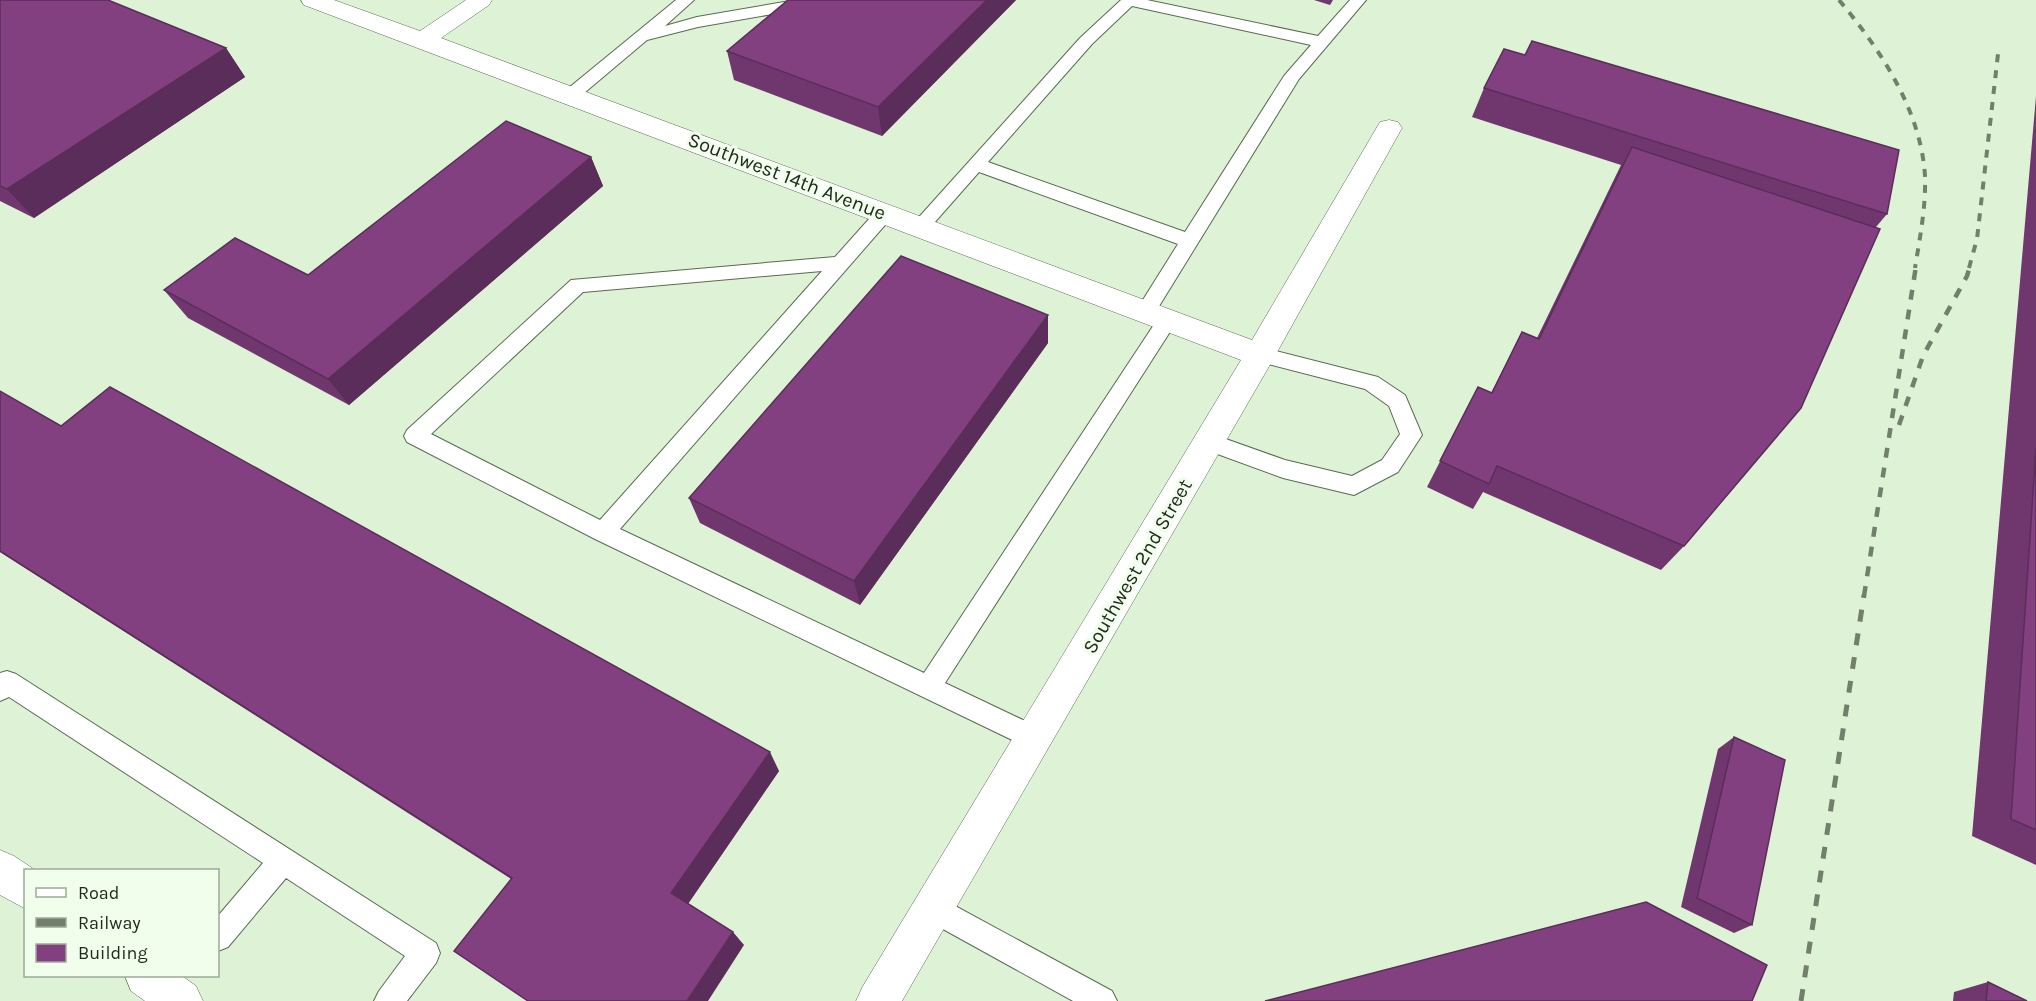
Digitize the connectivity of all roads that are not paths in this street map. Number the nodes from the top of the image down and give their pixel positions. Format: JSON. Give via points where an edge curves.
{"nodes":[{"id":1,"x":312,"y":0,"type":"edge"},
{"id":2,"x":481,"y":0,"type":"edge"},
{"id":3,"x":686,"y":0,"type":"edge"},
{"id":4,"x":1358,"y":0,"type":"edge"},
{"id":5,"x":790,"y":6,"type":"edge"},
{"id":6,"x":641,"y":37,"type":"junction"},
{"id":7,"x":423,"y":40,"type":"junction"},
{"id":8,"x":1322,"y":42,"type":"junction"},
{"id":9,"x":571,"y":95,"type":"junction"},
{"id":10,"x":1389,"y":128,"type":"dead end"},
{"id":11,"x":976,"y":164,"type":"junction"},
{"id":12,"x":885,"y":213,"type":"junction"},
{"id":13,"x":920,"y":226,"type":"junction"},
{"id":14,"x":1190,"y":241,"type":"junction"},
{"id":15,"x":841,"y":262,"type":"junction"},
{"id":16,"x":1157,"y":315,"type":"junction"},
{"id":17,"x":1260,"y":354,"type":"junction"},
{"id":18,"x":1209,"y":442,"type":"junction"},
{"id":19,"x":603,"y":532,"type":"junction"},
{"id":20,"x":2,"y":683,"type":"edge"},
{"id":21,"x":928,"y":688,"type":"junction"},
{"id":22,"x":1035,"y":739,"type":"junction"},
{"id":23,"x":284,"y":860,"type":"junction"},
{"id":24,"x":0,"y":870,"type":"edge"},
{"id":25,"x":24,"y":888,"type":"edge"},
{"id":26,"x":933,"y":908,"type":"junction"},
{"id":27,"x":219,"y":936,"type":"edge"},
{"id":28,"x":389,"y":1001,"type":"edge"},
{"id":29,"x":878,"y":1001,"type":"edge"},
{"id":30,"x":1102,"y":1001,"type":"edge"}],
"edges":[{"from":1,"to":7,"type":"street","name":"Southwest 14th Avenue"},
{"from":2,"to":7,"type":"street"},
{"from":3,"to":6,"type":"lane"},
{"from":4,"to":8,"type":"lane"},
{"from":5,"to":6,"type":"lane","via":[[697,22]]},
{"from":6,"to":9,"type":"lane"},
{"from":7,"to":9,"type":"street","name":"Southwest 14th Avenue"},
{"from":8,"to":11,"type":"lane","via":[[1129,1],[1086,41]]},
{"from":8,"to":14,"type":"lane","via":[[1292,76]]},
{"from":9,"to":12,"type":"street","name":"Southwest 14th Avenue"},
{"from":10,"to":17,"type":"street","name":"Southwest 2nd Street"},
{"from":11,"to":13,"type":"lane"},
{"from":11,"to":14,"type":"lane"},
{"from":12,"to":13,"type":"street","name":"Southwest 14th Avenue"},
{"from":12,"to":15,"type":"lane"},
{"from":13,"to":16,"type":"street","name":"Southwest 14th Avenue"},
{"from":14,"to":16,"type":"lane"},
{"from":15,"to":19,"type":"lane"},
{"from":15,"to":19,"type":"lane","via":[[578,285],[415,436]]},
{"from":16,"to":17,"type":"street","name":"Southwest 14th Avenue"},
{"from":16,"to":21,"type":"lane"},
{"from":17,"to":18,"type":"street","name":"Southwest 2nd Street"},
{"from":17,"to":18,"type":"lane","via":[[1371,383],[1398,401],[1412,435],[1390,466],[1354,486],[1283,469]]},
{"from":18,"to":22,"type":"street","name":"Southwest 2nd Street"},
{"from":19,"to":21,"type":"lane"},
{"from":20,"to":23,"type":"lane"},
{"from":21,"to":22,"type":"lane"},
{"from":22,"to":26,"type":"street","name":"Southwest 2nd Street"},
{"from":23,"to":27,"type":"lane"},
{"from":23,"to":28,"type":"lane","via":[[426,953]]},
{"from":24,"to":25,"type":"street"},
{"from":26,"to":29,"type":"street","name":"Southwest 2nd Street"},
{"from":26,"to":30,"type":"lane"}]}
